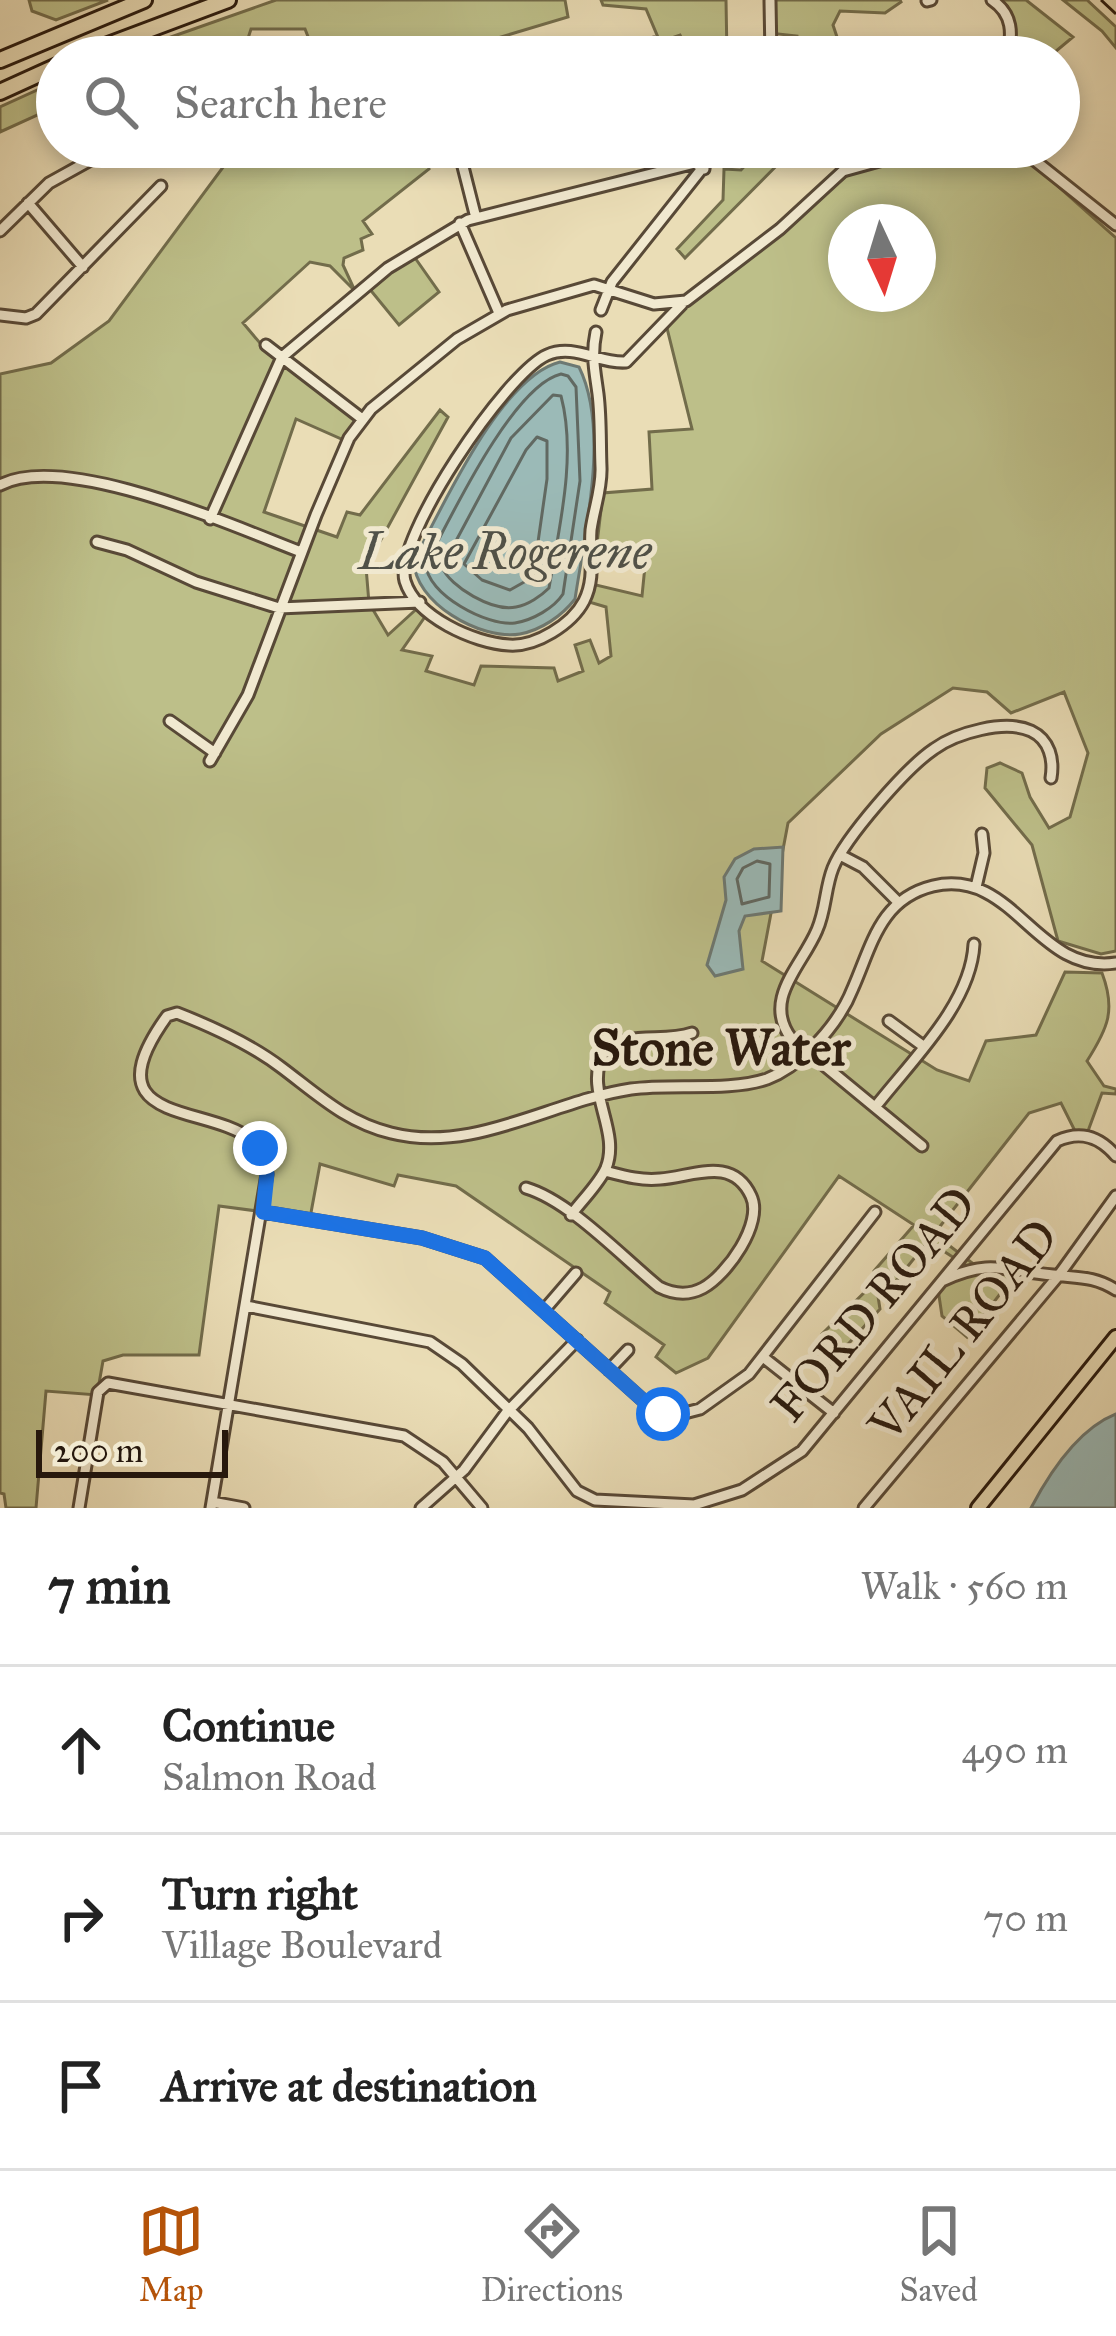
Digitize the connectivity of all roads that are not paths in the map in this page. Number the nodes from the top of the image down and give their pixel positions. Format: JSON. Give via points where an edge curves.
{"nodes":[{"id":1,"x":143,"y":0,"type":"edge"},
{"id":2,"x":228,"y":0,"type":"edge"},
{"id":3,"x":992,"y":0,"type":"edge"},
{"id":4,"x":770,"y":2,"type":"edge"},
{"id":5,"x":57,"y":36,"type":"edge"},
{"id":6,"x":132,"y":36,"type":"edge"},
{"id":7,"x":771,"y":36,"type":"edge"},
{"id":8,"x":1009,"y":36,"type":"edge"},
{"id":9,"x":36,"y":45,"type":"edge"},
{"id":10,"x":0,"y":60,"type":"edge"},
{"id":11,"x":36,"y":75,"type":"edge"},
{"id":12,"x":0,"y":92,"type":"edge"},
{"id":13,"x":75,"y":168,"type":"edge"},
{"id":14,"x":466,"y":168,"type":"edge"},
{"id":15,"x":675,"y":168,"type":"edge"},
{"id":16,"x":854,"y":168,"type":"edge"},
{"id":17,"x":1044,"y":168,"type":"edge"},
{"id":18,"x":704,"y":169,"type":"edge"},
{"id":19,"x":161,"y":186,"type":"dead end"},
{"id":20,"x":28,"y":203,"type":"junction"},
{"id":21,"x":476,"y":218,"type":"junction"},
{"id":22,"x":460,"y":223,"type":"junction"},
{"id":23,"x":1116,"y":225,"type":"edge"},
{"id":24,"x":0,"y":231,"type":"edge"},
{"id":25,"x":83,"y":267,"type":"junction"},
{"id":26,"x":610,"y":289,"type":"junction"},
{"id":27,"x":686,"y":301,"type":"junction"},
{"id":28,"x":601,"y":310,"type":"dead end"},
{"id":29,"x":499,"y":313,"type":"junction"},
{"id":30,"x":0,"y":315,"type":"edge"},
{"id":31,"x":596,"y":332,"type":"dead end"},
{"id":32,"x":266,"y":345,"type":"dead end"},
{"id":33,"x":591,"y":355,"type":"junction"},
{"id":34,"x":281,"y":360,"type":"junction"},
{"id":35,"x":361,"y":418,"type":"junction"},
{"id":36,"x":0,"y":484,"type":"edge"},
{"id":37,"x":210,"y":519,"type":"junction"},
{"id":38,"x":97,"y":542,"type":"dead end"},
{"id":39,"x":301,"y":552,"type":"junction"},
{"id":40,"x":420,"y":602,"type":"junction"},
{"id":41,"x":279,"y":608,"type":"junction"},
{"id":42,"x":170,"y":721,"type":"dead end"},
{"id":43,"x":1052,"y":778,"type":"dead end"},
{"id":44,"x":982,"y":834,"type":"dead end"},
{"id":45,"x":842,"y":856,"type":"junction"},
{"id":46,"x":976,"y":887,"type":"junction"},
{"id":47,"x":898,"y":902,"type":"junction"},
{"id":48,"x":974,"y":944,"type":"dead end"},
{"id":49,"x":1116,"y":963,"type":"edge"},
{"id":50,"x":890,"y":1021,"type":"dead end"},
{"id":51,"x":692,"y":1033,"type":"dead end"},
{"id":52,"x":923,"y":1046,"type":"junction"},
{"id":53,"x":808,"y":1052,"type":"junction"},
{"id":54,"x":599,"y":1096,"type":"junction"},
{"id":55,"x":876,"y":1106,"type":"junction"},
{"id":56,"x":922,"y":1146,"type":"dead end"},
{"id":57,"x":1116,"y":1156,"type":"edge"},
{"id":58,"x":605,"y":1171,"type":"junction"},
{"id":59,"x":526,"y":1188,"type":"dead end"},
{"id":60,"x":1116,"y":1196,"type":"edge"},
{"id":61,"x":263,"y":1212,"type":"junction"},
{"id":62,"x":875,"y":1212,"type":"dead end"},
{"id":63,"x":572,"y":1215,"type":"junction"},
{"id":64,"x":576,"y":1273,"type":"dead end"},
{"id":65,"x":1059,"y":1275,"type":"junction"},
{"id":66,"x":939,"y":1283,"type":"junction"},
{"id":67,"x":1116,"y":1290,"type":"edge"},
{"id":68,"x":246,"y":1306,"type":"junction"},
{"id":69,"x":545,"y":1309,"type":"junction"},
{"id":70,"x":1116,"y":1336,"type":"edge"},
{"id":71,"x":577,"y":1340,"type":"junction"},
{"id":72,"x":628,"y":1350,"type":"dead end"},
{"id":73,"x":763,"y":1357,"type":"junction"},
{"id":74,"x":609,"y":1370,"type":"junction"},
{"id":75,"x":228,"y":1405,"type":"junction"},
{"id":76,"x":510,"y":1409,"type":"junction"},
{"id":77,"x":834,"y":1413,"type":"junction"},
{"id":78,"x":457,"y":1475,"type":"junction"},
{"id":79,"x":730,"y":1495,"type":"junction"},
{"id":80,"x":211,"y":1505,"type":"edge"},
{"id":81,"x":79,"y":1508,"type":"edge"},
{"id":82,"x":244,"y":1508,"type":"edge"},
{"id":83,"x":421,"y":1508,"type":"edge"},
{"id":84,"x":482,"y":1508,"type":"edge"},
{"id":85,"x":729,"y":1508,"type":"edge"},
{"id":86,"x":864,"y":1508,"type":"edge"},
{"id":87,"x":978,"y":1508,"type":"edge"}],
"edges":[{"from":1,"to":5,"type":"highway"},
{"from":2,"to":6,"type":"highway"},
{"from":3,"to":8,"type":"street","via":[[1010,22]]},
{"from":4,"to":7,"type":"street"},
{"from":9,"to":10,"type":"highway"},
{"from":11,"to":12,"type":"highway"},
{"from":13,"to":20,"type":"street"},
{"from":14,"to":21,"type":"street"},
{"from":15,"to":21,"type":"street"},
{"from":16,"to":27,"type":"street"},
{"from":17,"to":23,"type":"street"},
{"from":18,"to":26,"type":"street"},
{"from":19,"to":25,"type":"street"},
{"from":20,"to":24,"type":"street"},
{"from":20,"to":25,"type":"street"},
{"from":21,"to":22,"type":"street"},
{"from":22,"to":29,"type":"street"},
{"from":22,"to":34,"type":"street","via":[[388,268]]},
{"from":25,"to":30,"type":"street","via":[[36,314]]},
{"from":26,"to":27,"type":"street","via":[[654,304]]},
{"from":26,"to":28,"type":"street"},
{"from":26,"to":29,"type":"street","via":[[588,285]]},
{"from":27,"to":33,"type":"street","via":[[630,361]]},
{"from":29,"to":35,"type":"street"},
{"from":31,"to":33,"type":"street"},
{"from":32,"to":34,"type":"street"},
{"from":33,"to":40,"type":"street","via":[[544,356],[475,429],[405,561],[406,584]]},
{"from":33,"to":40,"type":"street","via":[[601,480],[591,577],[574,617],[512,646],[467,634]]},
{"from":34,"to":35,"type":"street"},
{"from":34,"to":37,"type":"street"},
{"from":35,"to":39,"type":"street"},
{"from":36,"to":37,"type":"street","via":[[92,479]]},
{"from":37,"to":39,"type":"street"},
{"from":38,"to":41,"type":"street"},
{"from":39,"to":41,"type":"street"},
{"from":40,"to":41,"type":"street"},
{"from":41,"to":42,"type":"street","via":[[248,695],[212,757]]},
{"from":43,"to":45,"type":"street","via":[[1050,752],[1028,729],[959,736],[931,750]]},
{"from":44,"to":46,"type":"street"},
{"from":45,"to":47,"type":"street"},
{"from":45,"to":53,"type":"street","via":[[817,932],[779,1004],[785,1031]]},
{"from":46,"to":47,"type":"street","via":[[937,885]]},
{"from":46,"to":49,"type":"street","via":[[1064,956]]},
{"from":47,"to":53,"type":"street","via":[[875,932],[838,1016]]},
{"from":48,"to":52,"type":"street","via":[[966,978]]},
{"from":50,"to":52,"type":"street"},
{"from":51,"to":54,"type":"street","via":[[615,1042],[598,1063]]},
{"from":52,"to":55,"type":"street"},
{"from":53,"to":54,"type":"street","via":[[752,1082]]},
{"from":53,"to":55,"type":"street"},
{"from":54,"to":58,"type":"street","via":[[609,1138]]},
{"from":54,"to":61,"type":"street","via":[[469,1134],[408,1136],[349,1117],[243,1044],[177,1013],[166,1016],[142,1065],[147,1090],[166,1110],[251,1139],[266,1165]]},
{"from":55,"to":56,"type":"street"},
{"from":57,"to":66,"type":"street","name":"FORD ROAD","via":[[1078,1135],[1058,1141]]},
{"from":58,"to":63,"type":"street"},
{"from":58,"to":63,"type":"street","via":[[633,1179],[728,1174],[750,1192],[753,1228],[709,1284],[676,1293]]},
{"from":59,"to":63,"type":"street"},
{"from":60,"to":65,"type":"street","name":"VAIL ROAD"},
{"from":61,"to":68,"type":"street"},
{"from":61,"to":69,"type":"street","via":[[470,1252]]},
{"from":62,"to":73,"type":"street"},
{"from":64,"to":69,"type":"street"},
{"from":65,"to":66,"type":"street","via":[[997,1266]]},
{"from":65,"to":67,"type":"street","via":[[1094,1278]]},
{"from":65,"to":86,"type":"street","name":"VAIL ROAD"},
{"from":66,"to":77,"type":"street","name":"FORD ROAD"},
{"from":68,"to":75,"type":"street"},
{"from":68,"to":76,"type":"street","name":"FORD ROAD","via":[[430,1342]]},
{"from":69,"to":71,"type":"street"},
{"from":70,"to":87,"type":"main road"},
{"from":71,"to":74,"type":"street"},
{"from":71,"to":76,"type":"street"},
{"from":72,"to":74,"type":"street"},
{"from":73,"to":74,"type":"street","via":[[716,1399],[674,1416],[654,1410]]},
{"from":73,"to":77,"type":"street"},
{"from":75,"to":78,"type":"street","via":[[404,1436]]},
{"from":75,"to":80,"type":"street"},
{"from":75,"to":81,"type":"street","via":[[103,1385]]},
{"from":76,"to":78,"type":"street"},
{"from":76,"to":79,"type":"street","name":"FORD ROAD","via":[[571,1486],[595,1500],[684,1506]]},
{"from":77,"to":79,"type":"street","name":"FORD ROAD","via":[[786,1463]]},
{"from":78,"to":83,"type":"street"},
{"from":78,"to":84,"type":"street"},
{"from":79,"to":85,"type":"street"},
{"from":80,"to":82,"type":"street"}]}
